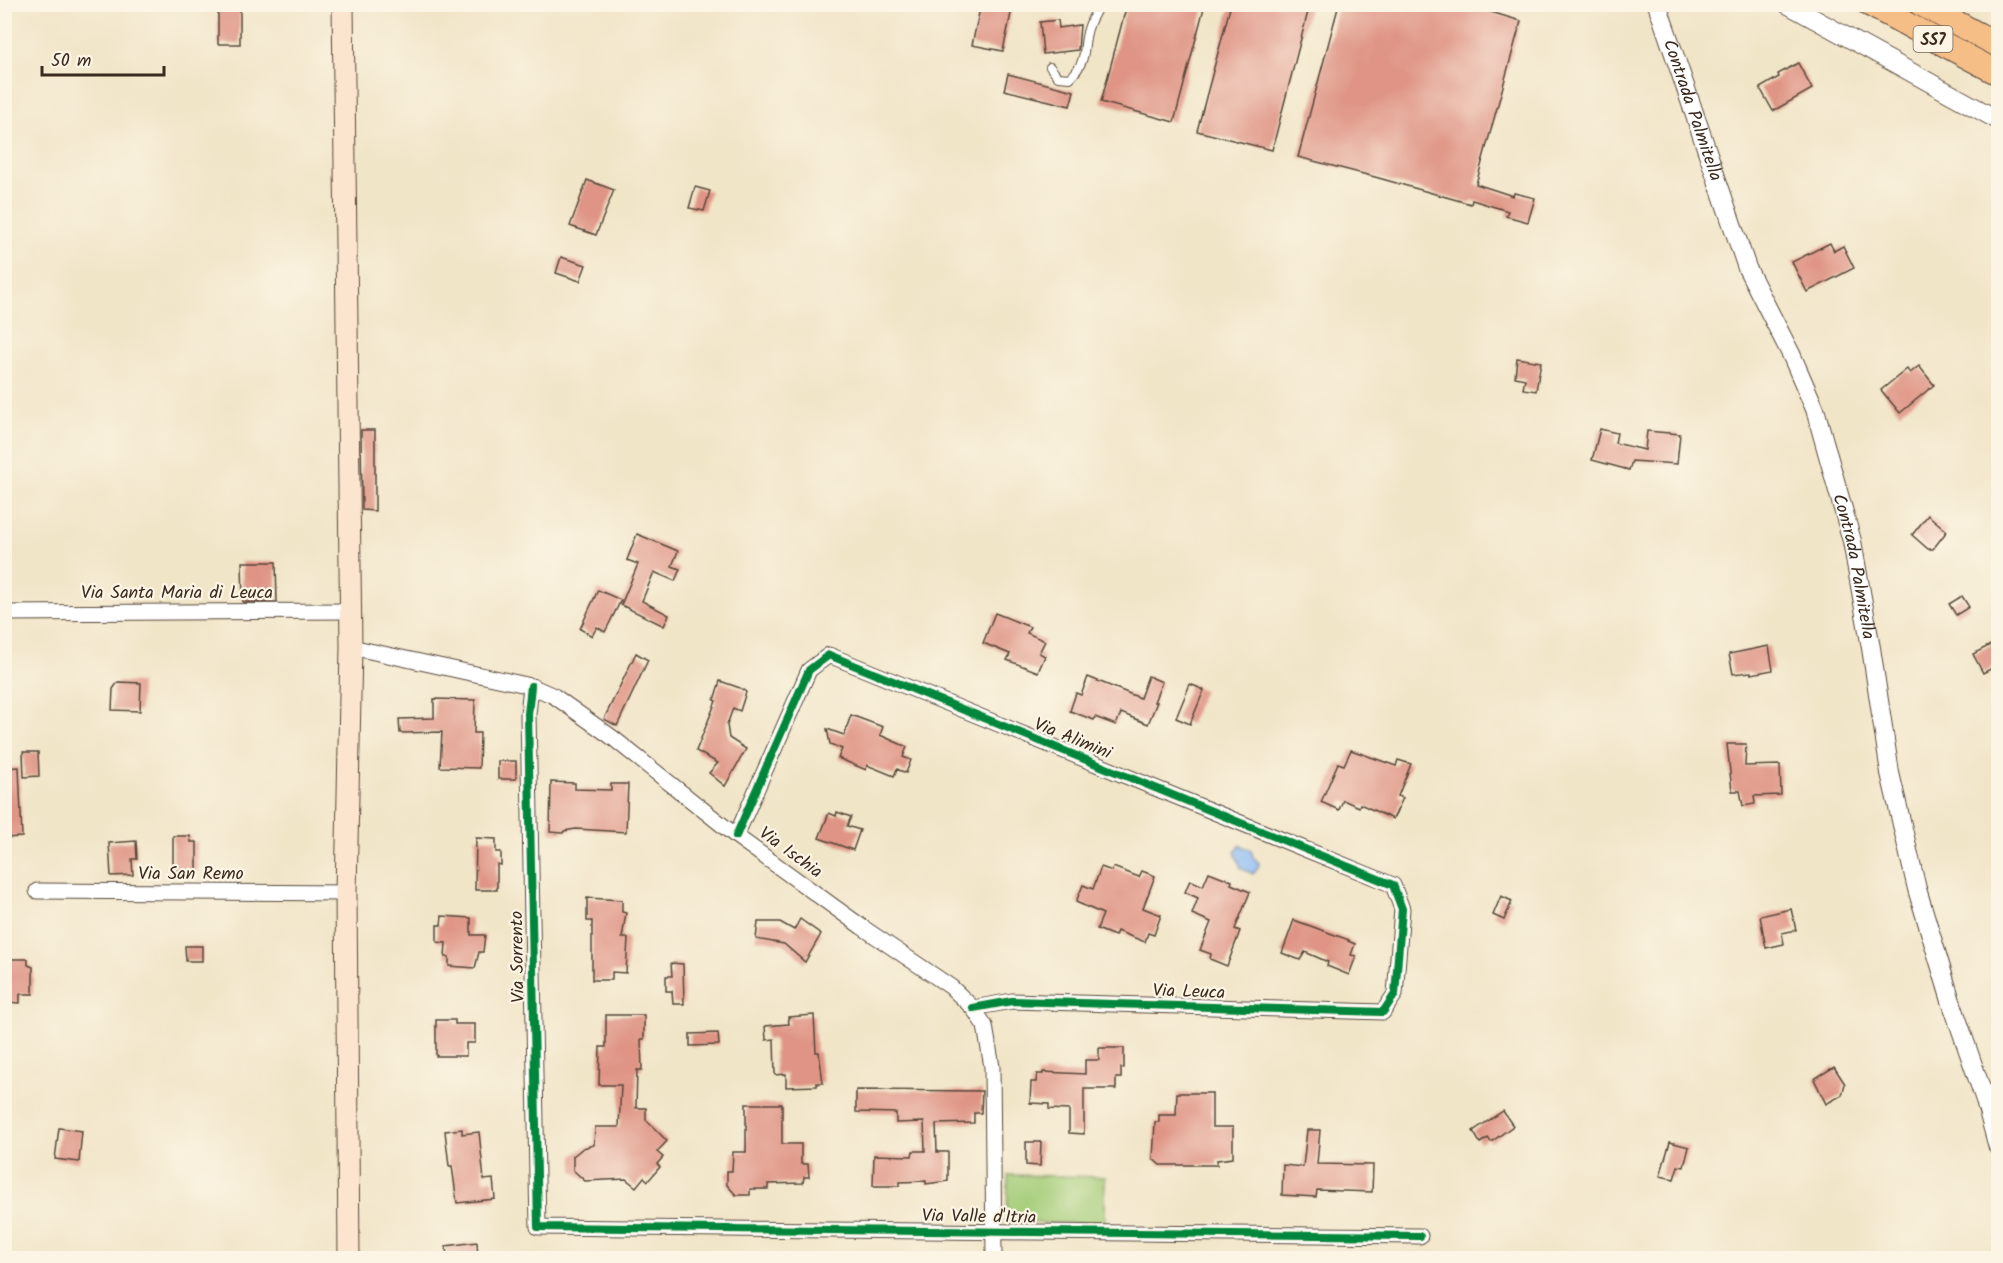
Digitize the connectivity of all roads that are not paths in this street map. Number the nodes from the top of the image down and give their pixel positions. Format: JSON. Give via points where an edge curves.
{"nodes":[{"id":1,"x":343,"y":4,"type":"edge"},
{"id":2,"x":1100,"y":4,"type":"edge"},
{"id":3,"x":1657,"y":4,"type":"edge"},
{"id":4,"x":1787,"y":4,"type":"edge"},
{"id":5,"x":1869,"y":4,"type":"edge"},
{"id":6,"x":1921,"y":4,"type":"edge"},
{"id":7,"x":1998,"y":45,"type":"edge"},
{"id":8,"x":1050,"y":67,"type":"dead end"},
{"id":9,"x":1998,"y":73,"type":"edge"},
{"id":10,"x":1998,"y":120,"type":"edge"},
{"id":11,"x":350,"y":611,"type":"junction"},
{"id":12,"x":4,"y":613,"type":"edge"},
{"id":13,"x":351,"y":647,"type":"junction"},
{"id":14,"x":531,"y":686,"type":"junction"},
{"id":15,"x":736,"y":836,"type":"junction"},
{"id":16,"x":37,"y":891,"type":"dead end"},
{"id":17,"x":346,"y":893,"type":"junction"},
{"id":18,"x":1395,"y":994,"type":"joint"},
{"id":19,"x":973,"y":1008,"type":"junction"},
{"id":20,"x":1998,"y":1147,"type":"edge"},
{"id":21,"x":538,"y":1227,"type":"joint"},
{"id":22,"x":993,"y":1231,"type":"junction"},
{"id":23,"x":1420,"y":1236,"type":"dead end"},
{"id":24,"x":349,"y":1258,"type":"edge"},
{"id":25,"x":994,"y":1258,"type":"edge"}],
"edges":[{"from":1,"to":11,"type":"main road"},
{"from":2,"to":8,"type":"lane","via":[[1088,28],[1086,52],[1079,70],[1070,78],[1058,77]]},
{"from":3,"to":20,"type":"street","name":"Contrada Palmitella","via":[[1748,268],[1815,409],[1852,541],[1890,773],[1917,889]]},
{"from":4,"to":10,"type":"street"},
{"from":5,"to":9,"type":"highway","number":"SS7"},
{"from":6,"to":7,"type":"highway","number":"SS7"},
{"from":11,"to":12,"type":"street","name":"Via Santa Maria di Leuca"},
{"from":11,"to":13,"type":"main road"},
{"from":13,"to":14,"type":"street","name":"Via Ischia"},
{"from":13,"to":17,"type":"main road"},
{"from":14,"to":15,"type":"street","name":"Via Ischia","via":[[554,696],[613,738]]},
{"from":14,"to":21,"type":"street","name":"Via Sorrento","via":[[528,714]]},
{"from":15,"to":18,"type":"street","name":"Via Alimini","via":[[809,670],[829,655],[1393,885],[1402,909]]},
{"from":15,"to":19,"type":"street","name":"Via Ischia","via":[[951,987]]},
{"from":16,"to":17,"type":"street","name":"Via San Remo"},
{"from":17,"to":24,"type":"main road"},
{"from":18,"to":19,"type":"street","name":"Via Leuca","via":[[1383,1012],[1012,1001]]},
{"from":19,"to":22,"type":"street","name":"Via Ischia","via":[[985,1026],[992,1067]]},
{"from":21,"to":22,"type":"street","name":"Via Valle d'Itria"},
{"from":22,"to":23,"type":"street","name":"Via Valle d'Itria"},
{"from":22,"to":25,"type":"street","name":"Via Ischia"}]}
